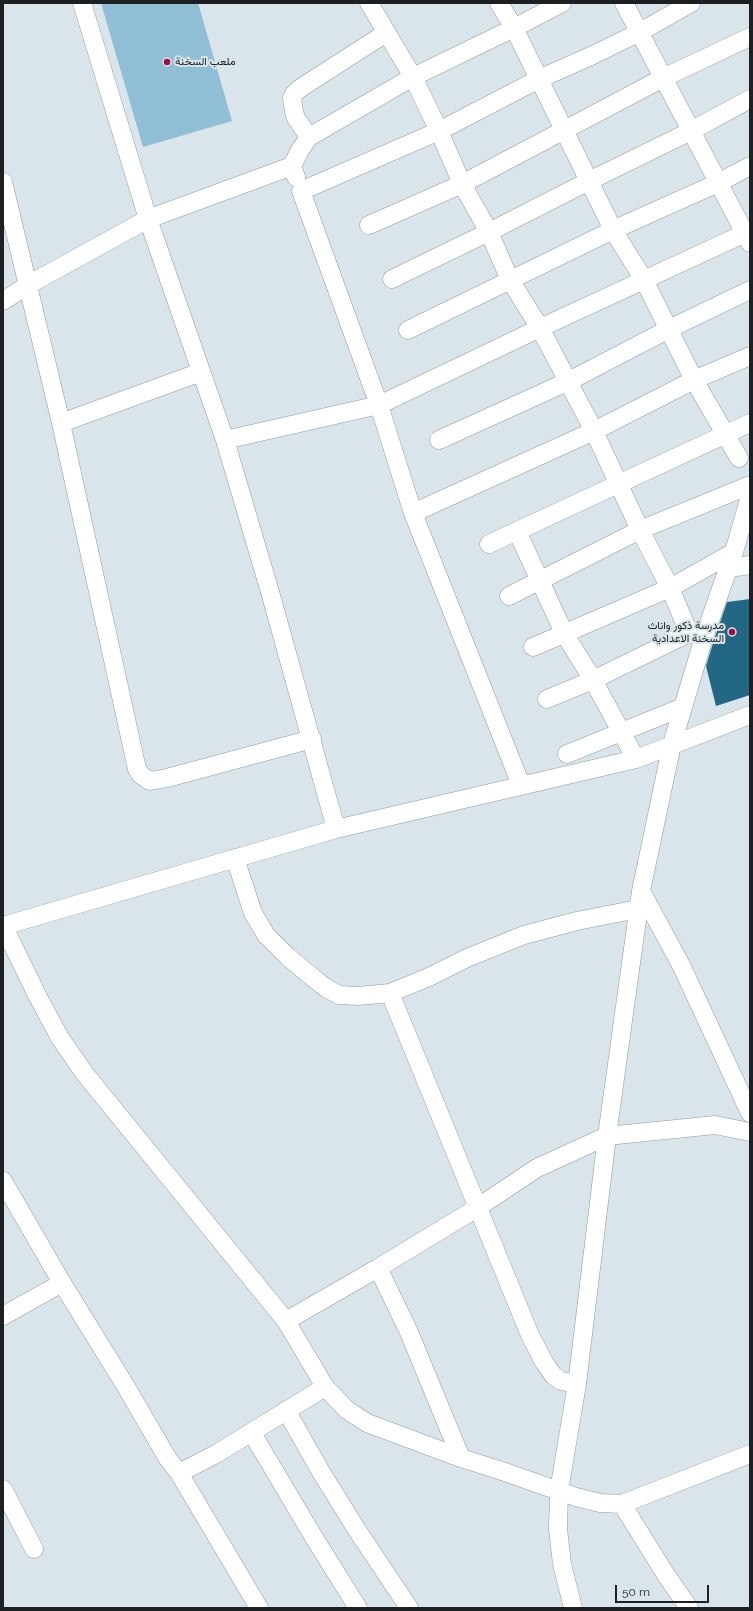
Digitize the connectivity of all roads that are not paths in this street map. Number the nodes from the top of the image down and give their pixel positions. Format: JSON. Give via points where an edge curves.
{"nodes":[{"id":1,"x":82,"y":3,"type":"edge"},
{"id":2,"x":369,"y":3,"type":"edge"},
{"id":3,"x":499,"y":3,"type":"edge"},
{"id":4,"x":562,"y":3,"type":"edge"},
{"id":5,"x":624,"y":3,"type":"edge"},
{"id":6,"x":691,"y":3,"type":"edge"},
{"id":7,"x":514,"y":28,"type":"junction"},
{"id":8,"x":640,"y":32,"type":"junction"},
{"id":9,"x":386,"y":33,"type":"junction"},
{"id":10,"x":750,"y":36,"type":"edge"},
{"id":11,"x":413,"y":77,"type":"junction"},
{"id":12,"x":664,"y":78,"type":"junction"},
{"id":13,"x":539,"y":79,"type":"junction"},
{"id":14,"x":750,"y":99,"type":"edge"},
{"id":15,"x":564,"y":129,"type":"junction"},
{"id":16,"x":439,"y":131,"type":"junction"},
{"id":17,"x":691,"y":131,"type":"junction"},
{"id":18,"x":309,"y":137,"type":"junction"},
{"id":19,"x":292,"y":166,"type":"junction"},
{"id":20,"x":750,"y":166,"type":"edge"},
{"id":21,"x":589,"y":180,"type":"junction"},
{"id":22,"x":3,"y":182,"type":"edge"},
{"id":23,"x":718,"y":183,"type":"junction"},
{"id":24,"x":462,"y":184,"type":"junction"},
{"id":25,"x":301,"y":191,"type":"junction"},
{"id":26,"x":148,"y":219,"type":"junction"},
{"id":27,"x":369,"y":225,"type":"dead end"},
{"id":28,"x":613,"y":230,"type":"junction"},
{"id":29,"x":489,"y":232,"type":"junction"},
{"id":30,"x":749,"y":236,"type":"edge"},
{"id":31,"x":392,"y":279,"type":"dead end"},
{"id":32,"x":510,"y":280,"type":"junction"},
{"id":33,"x":644,"y":280,"type":"junction"},
{"id":34,"x":28,"y":285,"type":"junction"},
{"id":35,"x":750,"y":290,"type":"edge"},
{"id":36,"x":3,"y":301,"type":"edge"},
{"id":37,"x":540,"y":328,"type":"junction"},
{"id":38,"x":669,"y":329,"type":"junction"},
{"id":39,"x":408,"y":330,"type":"dead end"},
{"id":40,"x":750,"y":356,"type":"edge"},
{"id":41,"x":201,"y":372,"type":"junction"},
{"id":42,"x":694,"y":380,"type":"junction"},
{"id":43,"x":569,"y":382,"type":"junction"},
{"id":44,"x":379,"y":405,"type":"junction"},
{"id":45,"x":61,"y":423,"type":"junction"},
{"id":46,"x":750,"y":423,"type":"edge"},
{"id":47,"x":594,"y":431,"type":"junction"},
{"id":48,"x":725,"y":435,"type":"junction"},
{"id":49,"x":225,"y":440,"type":"junction"},
{"id":50,"x":439,"y":440,"type":"dead end"},
{"id":51,"x":739,"y":458,"type":"dead end"},
{"id":52,"x":619,"y":484,"type":"junction"},
{"id":53,"x":750,"y":485,"type":"edge"},
{"id":54,"x":750,"y":496,"type":"edge"},
{"id":55,"x":413,"y":513,"type":"junction"},
{"id":56,"x":640,"y":530,"type":"junction"},
{"id":57,"x":517,"y":531,"type":"junction"},
{"id":58,"x":489,"y":544,"type":"dead end"},
{"id":59,"x":732,"y":560,"type":"junction"},
{"id":60,"x":750,"y":565,"type":"edge"},
{"id":61,"x":540,"y":581,"type":"junction"},
{"id":62,"x":670,"y":588,"type":"junction"},
{"id":63,"x":509,"y":596,"type":"dead end"},
{"id":64,"x":564,"y":633,"type":"junction"},
{"id":65,"x":696,"y":635,"type":"junction"},
{"id":66,"x":533,"y":647,"type":"dead end"},
{"id":67,"x":593,"y":680,"type":"junction"},
{"id":68,"x":547,"y":699,"type":"dead end"},
{"id":69,"x":683,"y":707,"type":"junction"},
{"id":70,"x":750,"y":715,"type":"edge"},
{"id":71,"x":622,"y":733,"type":"junction"},
{"id":72,"x":312,"y":738,"type":"junction"},
{"id":73,"x":672,"y":744,"type":"junction"},
{"id":74,"x":567,"y":754,"type":"dead end"},
{"id":75,"x":636,"y":759,"type":"junction"},
{"id":76,"x":521,"y":785,"type":"junction"},
{"id":77,"x":336,"y":829,"type":"junction"},
{"id":78,"x":235,"y":858,"type":"junction"},
{"id":79,"x":640,"y":891,"type":"junction"},
{"id":80,"x":638,"y":909,"type":"junction"},
{"id":81,"x":3,"y":926,"type":"edge"},
{"id":82,"x":390,"y":993,"type":"junction"},
{"id":83,"x":749,"y":1111,"type":"edge"},
{"id":84,"x":715,"y":1125,"type":"junction"},
{"id":85,"x":750,"y":1132,"type":"edge"},
{"id":86,"x":607,"y":1136,"type":"junction"},
{"id":87,"x":3,"y":1181,"type":"edge"},
{"id":88,"x":477,"y":1208,"type":"junction"},
{"id":89,"x":378,"y":1268,"type":"junction"},
{"id":90,"x":62,"y":1284,"type":"junction"},
{"id":91,"x":3,"y":1316,"type":"edge"},
{"id":92,"x":286,"y":1321,"type":"junction"},
{"id":93,"x":577,"y":1384,"type":"junction"},
{"id":94,"x":325,"y":1387,"type":"junction"},
{"id":95,"x":286,"y":1410,"type":"junction"},
{"id":96,"x":252,"y":1433,"type":"junction"},
{"id":97,"x":750,"y":1454,"type":"edge"},
{"id":98,"x":461,"y":1458,"type":"junction"},
{"id":99,"x":179,"y":1473,"type":"junction"},
{"id":100,"x":3,"y":1489,"type":"edge"},
{"id":101,"x":559,"y":1491,"type":"junction"},
{"id":102,"x":622,"y":1504,"type":"junction"},
{"id":103,"x":34,"y":1549,"type":"dead end"},
{"id":104,"x":258,"y":1608,"type":"edge"},
{"id":105,"x":358,"y":1608,"type":"edge"},
{"id":106,"x":409,"y":1608,"type":"edge"},
{"id":107,"x":573,"y":1608,"type":"edge"},
{"id":108,"x":689,"y":1608,"type":"edge"}],
"edges":[{"from":1,"to":26,"type":"street"},
{"from":2,"to":9,"type":"street"},
{"from":3,"to":7,"type":"street"},
{"from":4,"to":7,"type":"street"},
{"from":5,"to":8,"type":"street"},
{"from":6,"to":8,"type":"street"},
{"from":7,"to":11,"type":"street"},
{"from":7,"to":13,"type":"street"},
{"from":8,"to":12,"type":"street"},
{"from":8,"to":13,"type":"street"},
{"from":9,"to":11,"type":"street"},
{"from":9,"to":18,"type":"street","via":[[294,94],[292,98],[296,118]]},
{"from":10,"to":12,"type":"street"},
{"from":11,"to":16,"type":"street"},
{"from":11,"to":18,"type":"street"},
{"from":12,"to":15,"type":"street"},
{"from":12,"to":17,"type":"street"},
{"from":13,"to":15,"type":"street"},
{"from":13,"to":16,"type":"street"},
{"from":14,"to":17,"type":"street"},
{"from":15,"to":21,"type":"street"},
{"from":15,"to":24,"type":"street"},
{"from":16,"to":24,"type":"street"},
{"from":16,"to":25,"type":"street"},
{"from":17,"to":21,"type":"street"},
{"from":17,"to":23,"type":"street"},
{"from":18,"to":19,"type":"street"},
{"from":19,"to":25,"type":"street"},
{"from":19,"to":26,"type":"street"},
{"from":20,"to":23,"type":"street"},
{"from":21,"to":28,"type":"street"},
{"from":21,"to":29,"type":"street"},
{"from":22,"to":34,"type":"street"},
{"from":23,"to":28,"type":"street"},
{"from":23,"to":30,"type":"street"},
{"from":24,"to":27,"type":"street"},
{"from":24,"to":29,"type":"street"},
{"from":25,"to":44,"type":"street"},
{"from":26,"to":34,"type":"street"},
{"from":26,"to":41,"type":"street"},
{"from":28,"to":32,"type":"street"},
{"from":28,"to":33,"type":"street"},
{"from":29,"to":31,"type":"street"},
{"from":29,"to":32,"type":"street"},
{"from":30,"to":33,"type":"street"},
{"from":32,"to":37,"type":"street"},
{"from":32,"to":39,"type":"street"},
{"from":33,"to":37,"type":"street"},
{"from":33,"to":38,"type":"street"},
{"from":34,"to":36,"type":"street"},
{"from":34,"to":45,"type":"street"},
{"from":35,"to":38,"type":"street"},
{"from":37,"to":43,"type":"street"},
{"from":37,"to":44,"type":"street"},
{"from":38,"to":42,"type":"street"},
{"from":38,"to":43,"type":"street"},
{"from":40,"to":42,"type":"street"},
{"from":41,"to":45,"type":"street"},
{"from":41,"to":49,"type":"street"},
{"from":42,"to":47,"type":"street"},
{"from":42,"to":48,"type":"street"},
{"from":43,"to":47,"type":"street"},
{"from":43,"to":50,"type":"street"},
{"from":44,"to":49,"type":"street"},
{"from":44,"to":55,"type":"street"},
{"from":45,"to":72,"type":"street","via":[[140,776],[150,781],[167,778]]},
{"from":46,"to":48,"type":"street"},
{"from":47,"to":52,"type":"street"},
{"from":47,"to":55,"type":"street"},
{"from":48,"to":51,"type":"street"},
{"from":48,"to":52,"type":"street"},
{"from":49,"to":72,"type":"street"},
{"from":52,"to":56,"type":"street"},
{"from":52,"to":57,"type":"street"},
{"from":53,"to":56,"type":"street"},
{"from":54,"to":59,"type":"street"},
{"from":55,"to":76,"type":"street"},
{"from":56,"to":61,"type":"street"},
{"from":56,"to":62,"type":"street"},
{"from":57,"to":58,"type":"street"},
{"from":57,"to":61,"type":"street"},
{"from":59,"to":60,"type":"street"},
{"from":59,"to":62,"type":"street"},
{"from":59,"to":65,"type":"street"},
{"from":61,"to":63,"type":"street"},
{"from":61,"to":64,"type":"street"},
{"from":62,"to":64,"type":"street"},
{"from":62,"to":65,"type":"street"},
{"from":64,"to":66,"type":"street"},
{"from":64,"to":67,"type":"street"},
{"from":65,"to":67,"type":"street"},
{"from":65,"to":69,"type":"street"},
{"from":67,"to":68,"type":"street"},
{"from":67,"to":71,"type":"street"},
{"from":69,"to":71,"type":"street"},
{"from":69,"to":73,"type":"street"},
{"from":70,"to":73,"type":"street"},
{"from":71,"to":74,"type":"street"},
{"from":71,"to":75,"type":"street"},
{"from":72,"to":77,"type":"street"},
{"from":73,"to":75,"type":"street"},
{"from":73,"to":79,"type":"street"},
{"from":75,"to":76,"type":"street"},
{"from":76,"to":77,"type":"street"},
{"from":77,"to":78,"type":"street"},
{"from":78,"to":81,"type":"street"},
{"from":78,"to":82,"type":"street","via":[[253,913],[266,935],[287,956],[326,988],[339,995]]},
{"from":79,"to":80,"type":"street"},
{"from":79,"to":83,"type":"street","via":[[681,965]]},
{"from":80,"to":82,"type":"street","via":[[524,935]]},
{"from":80,"to":86,"type":"street"},
{"from":81,"to":92,"type":"street","via":[[60,1038],[85,1074]]},
{"from":82,"to":88,"type":"street"},
{"from":83,"to":84,"type":"street"},
{"from":84,"to":85,"type":"street"},
{"from":84,"to":86,"type":"street"},
{"from":86,"to":88,"type":"street","via":[[537,1168]]},
{"from":86,"to":93,"type":"street"},
{"from":87,"to":90,"type":"street"},
{"from":88,"to":89,"type":"street"},
{"from":88,"to":93,"type":"street","via":[[530,1335],[544,1362],[557,1379]]},
{"from":89,"to":92,"type":"street"},
{"from":89,"to":98,"type":"street","via":[[408,1330]]},
{"from":90,"to":91,"type":"street"},
{"from":90,"to":99,"type":"street"},
{"from":92,"to":94,"type":"street"},
{"from":93,"to":101,"type":"street"},
{"from":94,"to":95,"type":"street"},
{"from":94,"to":98,"type":"street","via":[[347,1410],[367,1423]]},
{"from":95,"to":96,"type":"street"},
{"from":95,"to":106,"type":"street","via":[[353,1524]]},
{"from":96,"to":99,"type":"street"},
{"from":96,"to":105,"type":"street"},
{"from":97,"to":102,"type":"street"},
{"from":98,"to":101,"type":"street"},
{"from":99,"to":104,"type":"street"},
{"from":100,"to":103,"type":"street"},
{"from":101,"to":102,"type":"street","via":[[600,1503]]},
{"from":101,"to":107,"type":"street","via":[[558,1529],[562,1564]]},
{"from":102,"to":108,"type":"street"}]}
